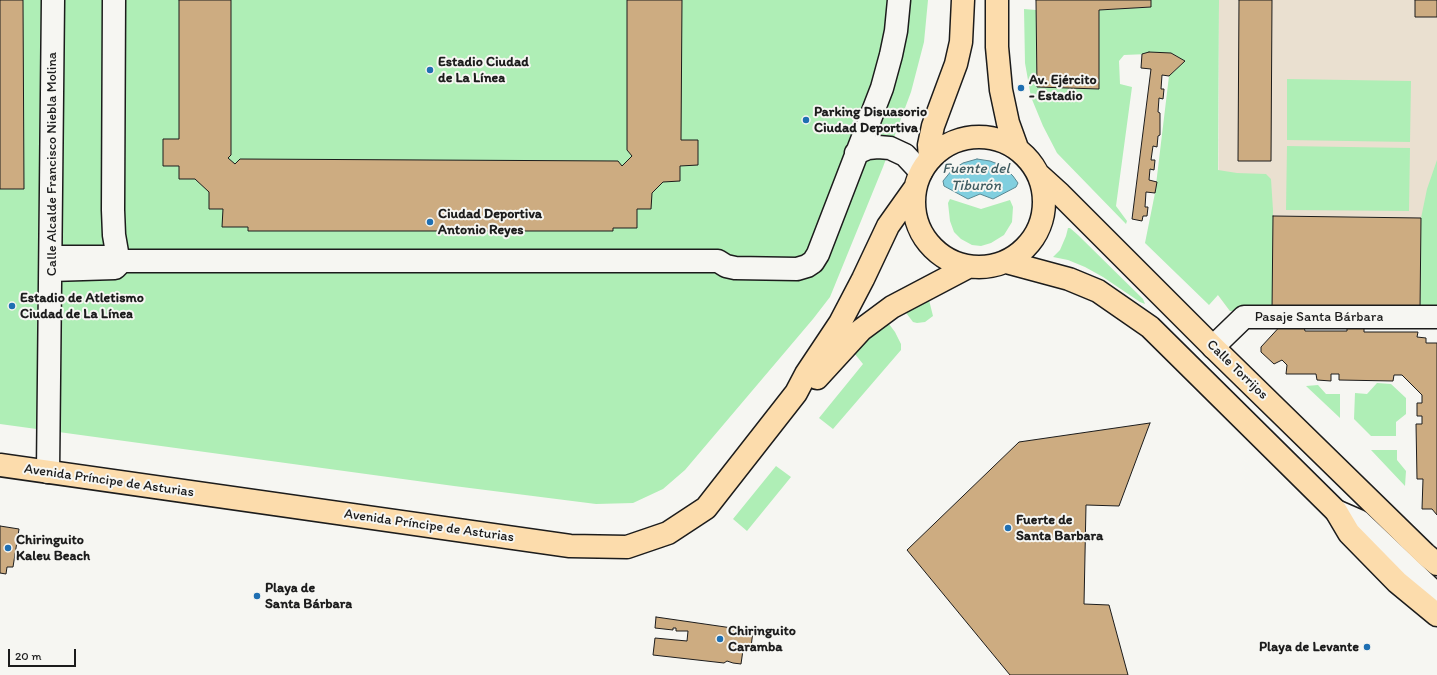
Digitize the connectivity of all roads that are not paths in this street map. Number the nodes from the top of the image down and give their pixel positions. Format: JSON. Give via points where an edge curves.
{"nodes":[{"id":1,"x":53,"y":0,"type":"edge"},
{"id":2,"x":114,"y":0,"type":"edge"},
{"id":3,"x":899,"y":0,"type":"edge"},
{"id":4,"x":963,"y":0,"type":"edge"},
{"id":5,"x":997,"y":0,"type":"edge"},
{"id":6,"x":1017,"y":148,"type":"junction"},
{"id":7,"x":856,"y":153,"type":"junction"},
{"id":8,"x":922,"y":173,"type":"junction"},
{"id":9,"x":1039,"y":175,"type":"junction"},
{"id":10,"x":120,"y":260,"type":"junction"},
{"id":11,"x":1006,"y":262,"type":"junction"},
{"id":12,"x":51,"y":263,"type":"junction"},
{"id":13,"x":968,"y":267,"type":"junction"},
{"id":14,"x":1437,"y":316,"type":"edge"},
{"id":15,"x":1213,"y":347,"type":"junction"},
{"id":16,"x":796,"y":393,"type":"junction"},
{"id":17,"x":0,"y":465,"type":"edge"},
{"id":18,"x":48,"y":472,"type":"junction"},
{"id":19,"x":1336,"y":511,"type":"junction"},
{"id":20,"x":1437,"y":564,"type":"edge"},
{"id":21,"x":1437,"y":595,"type":"edge"},
{"id":22,"x":1437,"y":615,"type":"edge"}],
"edges":[{"from":1,"to":12,"type":"street","name":"Calle Alcalde Francisco Niebla Molina"},
{"from":2,"to":10,"type":"street","via":[[113,210],[114,234]]},
{"from":3,"to":7,"type":"street","via":[[896,31],[882,88]]},
{"from":4,"to":8,"type":"main road","via":[[961,42],[956,64],[933,126]]},
{"from":5,"to":6,"type":"main road","via":[[997,47],[1001,90],[1008,123]]},
{"from":6,"to":8,"type":"main road","via":[[1002,140],[988,137],[959,139],[943,148]]},
{"from":6,"to":9,"type":"main road","via":[[1031,161]]},
{"from":7,"to":8,"type":"street","via":[[868,148],[890,148],[905,155]]},
{"from":7,"to":10,"type":"street","via":[[818,254],[813,262],[797,268],[735,268],[718,261]]},
{"from":8,"to":13,"type":"main road","via":[[914,209],[924,237],[934,250],[948,260]]},
{"from":8,"to":16,"type":"main road","name":"Avenida Príncipe de Asturias","via":[[888,226],[840,323]]},
{"from":9,"to":11,"type":"main road","via":[[1044,192],[1044,213],[1039,229],[1023,251]]},
{"from":9,"to":15,"type":"main road","name":"Calle Torrijos"},
{"from":10,"to":12,"type":"street","via":[[113,257]]},
{"from":11,"to":13,"type":"main road","via":[[989,267]]},
{"from":11,"to":19,"type":"main road","via":[[1069,279],[1098,291],[1150,327]]},
{"from":12,"to":18,"type":"street","name":"Calle Alcalde Francisco Niebla Molina"},
{"from":13,"to":16,"type":"main road","name":"Avenida Príncipe de Asturias","via":[[892,307],[861,330],[815,380]]},
{"from":14,"to":15,"type":"street","name":"Pasaje Santa Bárbara","via":[[1244,317]]},
{"from":15,"to":20,"type":"main road","name":"Calle Torrijos"},
{"from":16,"to":18,"type":"main road","name":"Avenida Príncipe de Asturias","via":[[706,508],[668,533],[627,547],[570,546]]},
{"from":17,"to":18,"type":"main road","name":"Avenida Príncipe de Asturias"},
{"from":19,"to":21,"type":"street","via":[[1359,521]]},
{"from":19,"to":22,"type":"main road","via":[[1349,533],[1397,582]]}]}
